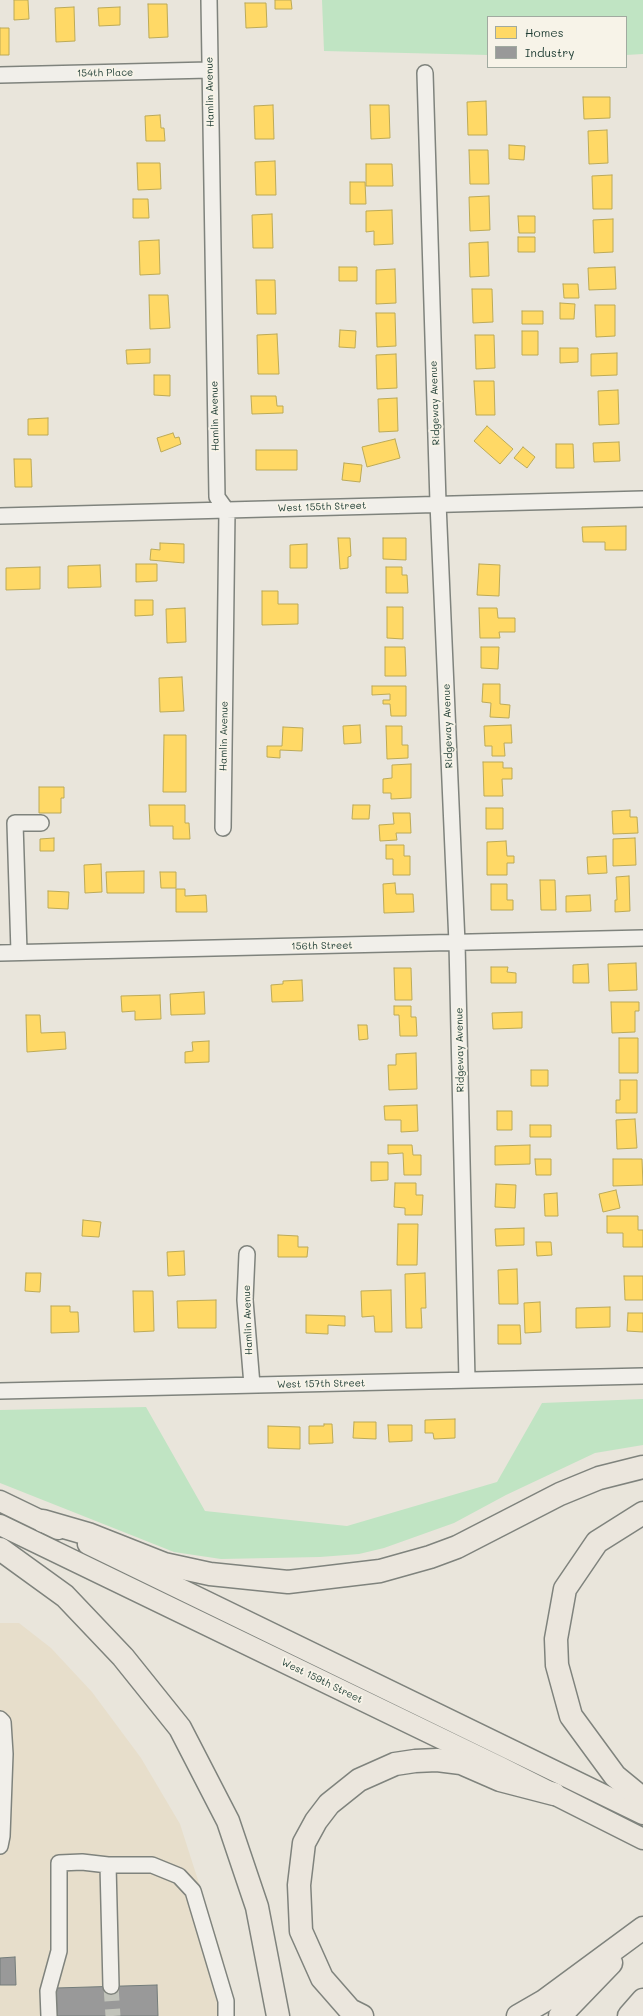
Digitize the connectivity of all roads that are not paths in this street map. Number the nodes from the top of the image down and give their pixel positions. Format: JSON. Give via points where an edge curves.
{"nodes":[{"id":1,"x":209,"y":0,"type":"edge"},
{"id":2,"x":209,"y":70,"type":"junction"},
{"id":3,"x":425,"y":73,"type":"dead end"},
{"id":4,"x":0,"y":75,"type":"edge"},
{"id":5,"x":643,"y":499,"type":"edge"},
{"id":6,"x":438,"y":503,"type":"junction"},
{"id":7,"x":227,"y":511,"type":"junction"},
{"id":8,"x":0,"y":516,"type":"edge"},
{"id":9,"x":41,"y":823,"type":"dead end"},
{"id":10,"x":223,"y":828,"type":"dead end"},
{"id":11,"x":643,"y":938,"type":"edge"},
{"id":12,"x":457,"y":943,"type":"junction"},
{"id":13,"x":19,"y":952,"type":"junction"},
{"id":14,"x":0,"y":953,"type":"edge"},
{"id":15,"x":247,"y":1254,"type":"dead end"},
{"id":16,"x":643,"y":1376,"type":"edge"},
{"id":17,"x":467,"y":1380,"type":"junction"},
{"id":18,"x":252,"y":1385,"type":"junction"},
{"id":19,"x":0,"y":1391,"type":"edge"},
{"id":20,"x":643,"y":1467,"type":"edge"},
{"id":21,"x":0,"y":1501,"type":"edge"},
{"id":22,"x":643,"y":1512,"type":"edge"},
{"id":23,"x":43,"y":1521,"type":"junction"},
{"id":24,"x":0,"y":1525,"type":"edge"},
{"id":25,"x":0,"y":1549,"type":"edge"},
{"id":26,"x":0,"y":1719,"type":"edge"},
{"id":27,"x":554,"y":1794,"type":"junction"},
{"id":28,"x":643,"y":1800,"type":"edge"},
{"id":29,"x":643,"y":1814,"type":"edge"},
{"id":30,"x":643,"y":1839,"type":"edge"},
{"id":31,"x":0,"y":1846,"type":"edge"},
{"id":32,"x":108,"y":1865,"type":"junction"},
{"id":33,"x":643,"y":1928,"type":"edge"},
{"id":34,"x":111,"y":1986,"type":"tunnel mouth"},
{"id":35,"x":643,"y":2000,"type":"edge"},
{"id":36,"x":49,"y":2016,"type":"edge"},
{"id":37,"x":226,"y":2016,"type":"edge"},
{"id":38,"x":278,"y":2016,"type":"edge"},
{"id":39,"x":362,"y":2016,"type":"edge"},
{"id":40,"x":518,"y":2016,"type":"edge"},
{"id":41,"x":560,"y":2016,"type":"edge"},
{"id":42,"x":629,"y":2016,"type":"edge"}],
"edges":[{"from":1,"to":2,"type":"street","name":"Hamlin Avenue"},
{"from":2,"to":4,"type":"street","name":"154th Place"},
{"from":2,"to":7,"type":"street","name":"Hamlin Avenue","via":[[217,497]]},
{"from":3,"to":6,"type":"street","name":"Ridgeway Avenue"},
{"from":5,"to":6,"type":"street","name":"West 155th Street"},
{"from":6,"to":7,"type":"street","name":"West 155th Street"},
{"from":6,"to":12,"type":"street","name":"Ridgeway Avenue"},
{"from":7,"to":8,"type":"street","name":"West 155th Street"},
{"from":7,"to":10,"type":"street","name":"Hamlin Avenue"},
{"from":9,"to":13,"type":"street","via":[[15,823]]},
{"from":11,"to":12,"type":"street","name":"156th Street"},
{"from":12,"to":13,"type":"street","name":"156th Street"},
{"from":12,"to":17,"type":"street","name":"Ridgeway Avenue"},
{"from":13,"to":14,"type":"street","name":"156th Street"},
{"from":15,"to":18,"type":"street","name":"Hamlin Avenue","via":[[245,1300]]},
{"from":16,"to":17,"type":"street","name":"West 157th Street"},
{"from":17,"to":18,"type":"street","name":"West 157th Street"},
{"from":18,"to":19,"type":"street","name":"West 157th Street"},
{"from":20,"to":23,"type":"highway","via":[[599,1478],[577,1487],[457,1547],[423,1559],[380,1572],[288,1582],[210,1574],[164,1564],[88,1534]]},
{"from":21,"to":23,"type":"main road","name":"West 159th Street"},
{"from":22,"to":28,"type":"highway","via":[[597,1542],[592,1549],[566,1589],[556,1639],[557,1665],[570,1716],[615,1776]]},
{"from":23,"to":29,"type":"main road","name":"West 159th Street"},
{"from":24,"to":27,"type":"main road","name":"West 159th Street"},
{"from":25,"to":38,"type":"highway","via":[[65,1596],[123,1657],[180,1728],[228,1821],[255,1900]]},
{"from":26,"to":31,"type":"street","via":[[3,1722],[5,1754]]},
{"from":27,"to":30,"type":"main road","name":"West 159th Street"},
{"from":27,"to":39,"type":"highway","via":[[500,1780],[461,1763],[437,1760],[395,1764],[359,1780],[329,1804],[304,1843],[299,1885],[301,1931],[322,1978],[350,2010]]},
{"from":32,"to":34,"type":"street"},
{"from":32,"to":36,"type":"street","via":[[59,1863],[59,1951],[48,1991]]},
{"from":32,"to":37,"type":"street","via":[[152,1865],[179,1876],[193,1891],[226,2001]]},
{"from":33,"to":40,"type":"highway","via":[[544,2001]]},
{"from":33,"to":41,"type":"highway"},
{"from":35,"to":42,"type":"highway"}]}
